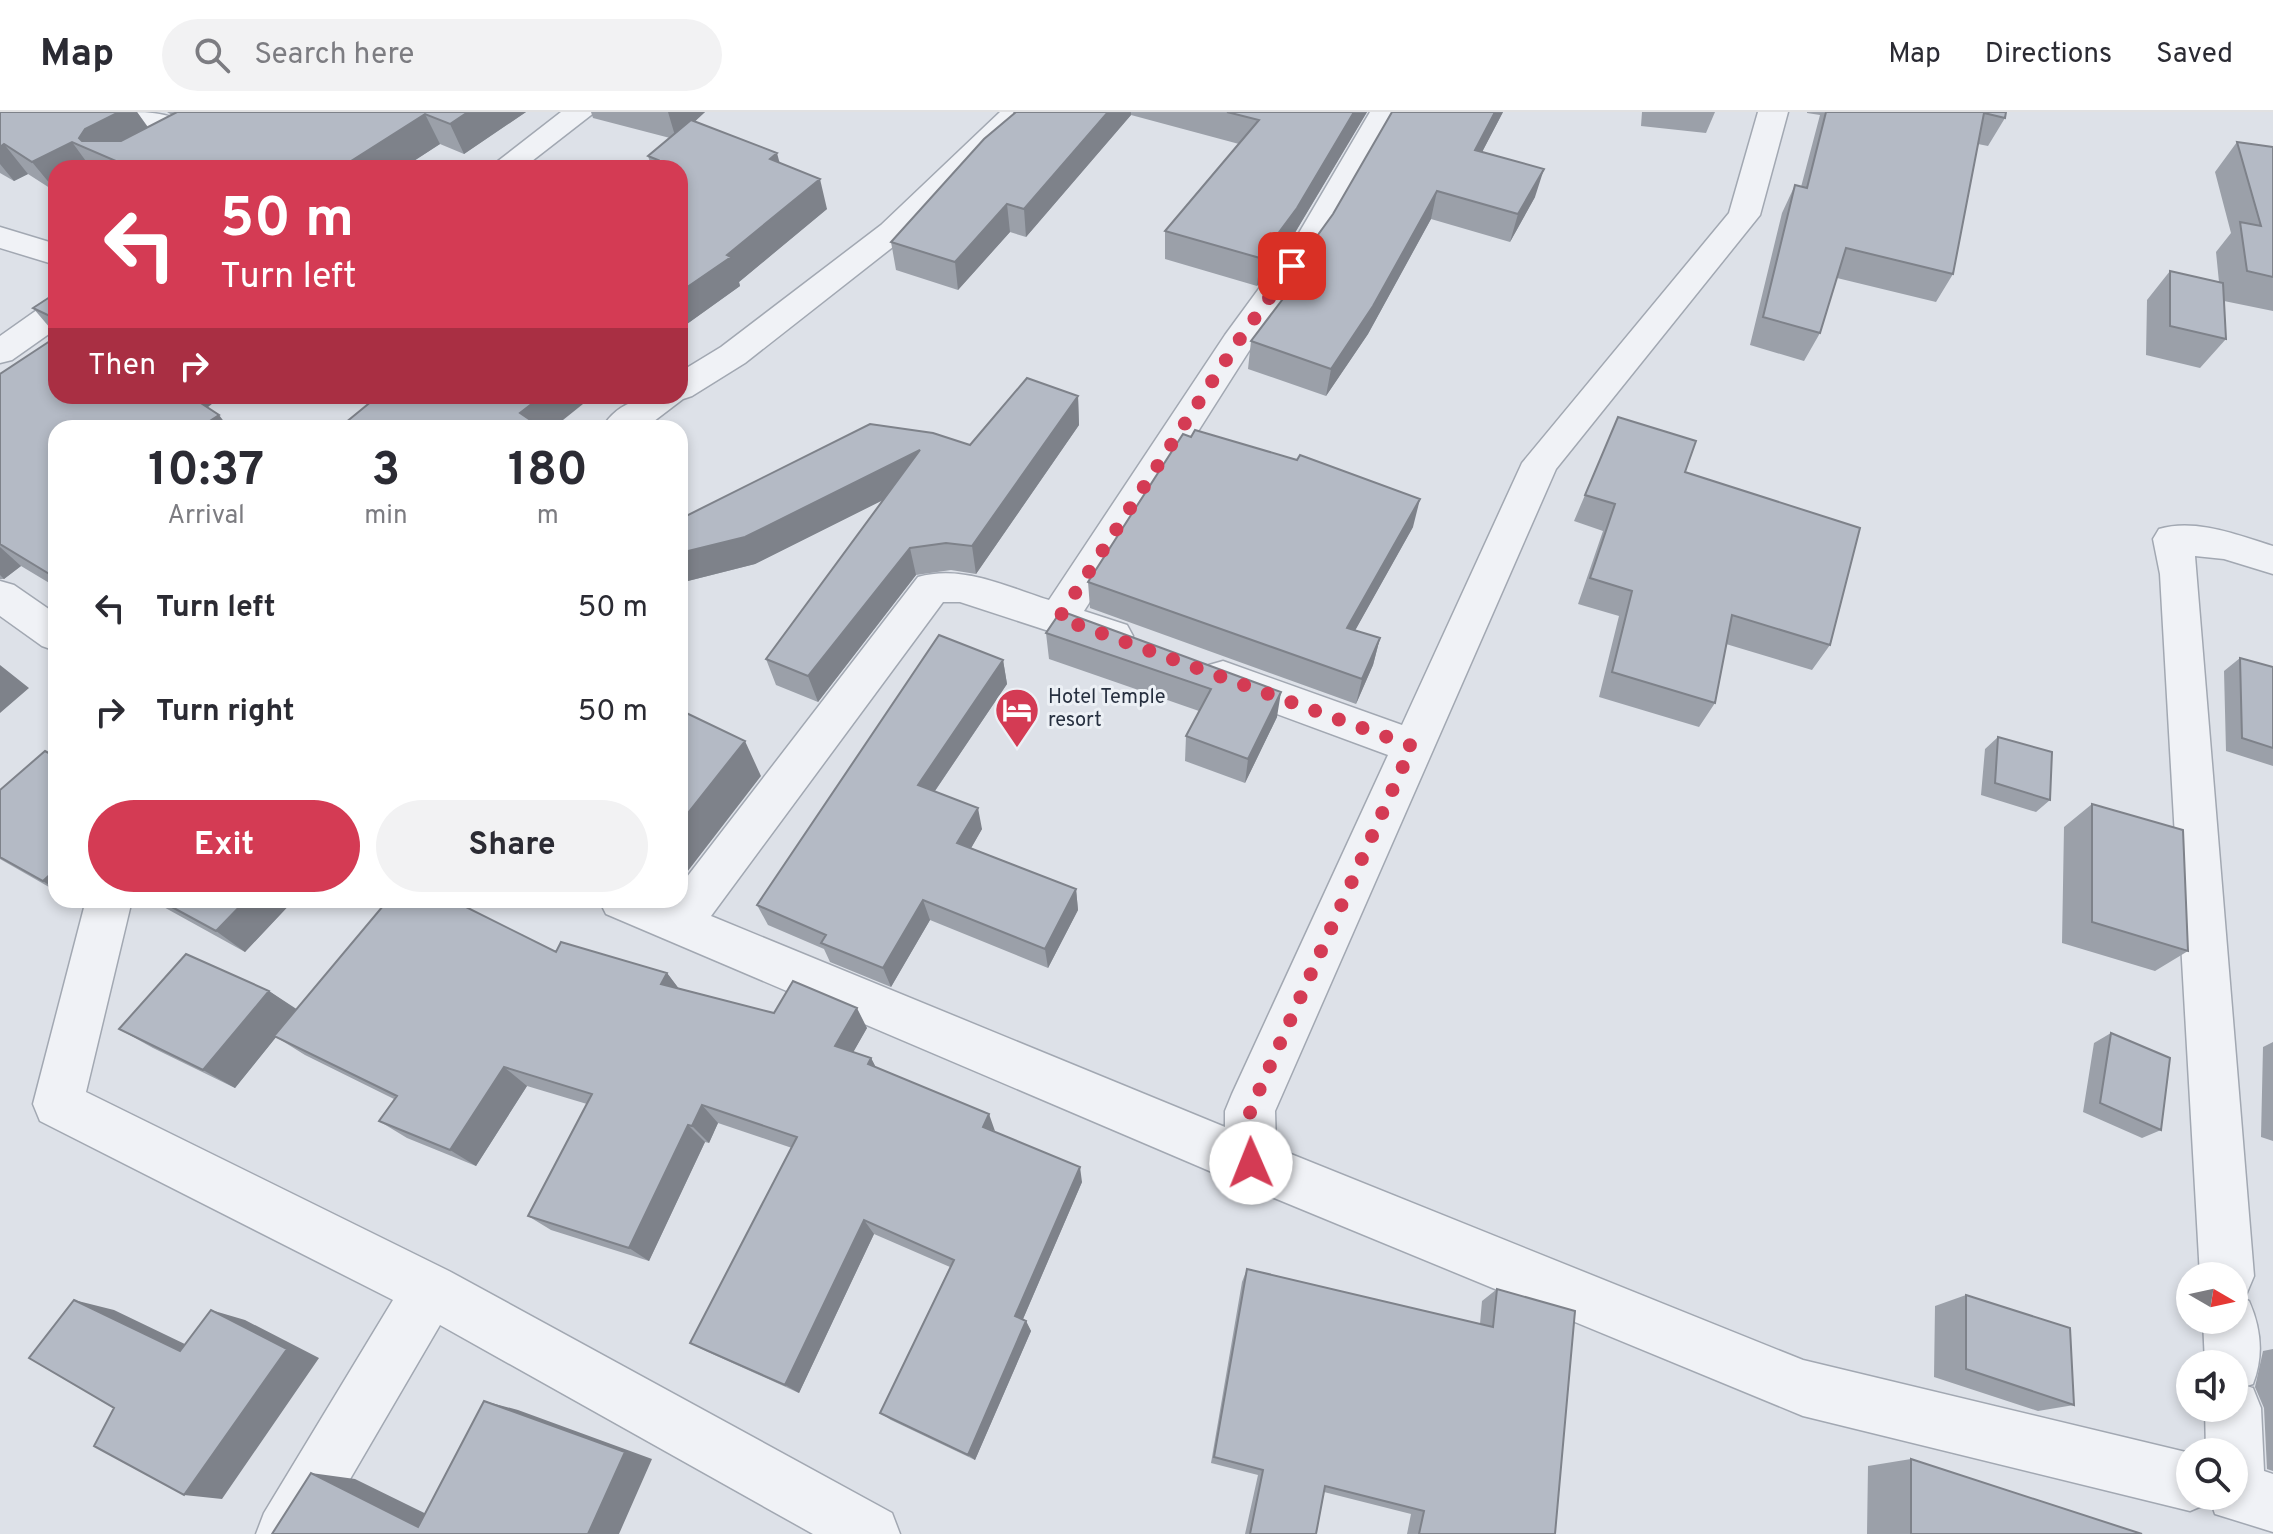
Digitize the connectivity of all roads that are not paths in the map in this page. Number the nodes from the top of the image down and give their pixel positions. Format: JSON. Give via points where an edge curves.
{"nodes":[{"id":1,"x":140,"y":112,"type":"edge"},
{"id":2,"x":580,"y":112,"type":"edge"},
{"id":3,"x":1017,"y":112,"type":"edge"},
{"id":4,"x":1385,"y":112,"type":"edge"},
{"id":5,"x":1773,"y":112,"type":"edge"},
{"id":6,"x":146,"y":153,"type":"edge"},
{"id":7,"x":515,"y":160,"type":"edge"},
{"id":8,"x":0,"y":237,"type":"edge"},
{"id":9,"x":48,"y":252,"type":"edge"},
{"id":10,"x":48,"y":319,"type":"edge"},
{"id":11,"x":0,"y":352,"type":"edge"},
{"id":12,"x":688,"y":383,"type":"edge"},
{"id":13,"x":655,"y":404,"type":"edge"},
{"id":14,"x":632,"y":420,"type":"edge"},
{"id":15,"x":2273,"y":560,"type":"edge"},
{"id":16,"x":3,"y":601,"type":"edge"},
{"id":17,"x":1059,"y":618,"type":"junction"},
{"id":18,"x":48,"y":630,"type":"edge"},
{"id":19,"x":1146,"y":648,"type":"edge"},
{"id":20,"x":1191,"y":665,"type":"edge"},
{"id":21,"x":1412,"y":746,"type":"junction"},
{"id":22,"x":107,"y":908,"type":"edge"},
{"id":23,"x":642,"y":908,"type":"edge"},
{"id":24,"x":679,"y":923,"type":"junction"},
{"id":25,"x":1251,"y":1163,"type":"junction"},
{"id":26,"x":2226,"y":1262,"type":"edge"},
{"id":27,"x":430,"y":1290,"type":"junction"},
{"id":28,"x":2176,"y":1478,"type":"edge"},
{"id":29,"x":285,"y":1534,"type":"edge"},
{"id":30,"x":871,"y":1534,"type":"edge"}],
"edges":[{"from":1,"to":6,"type":"street","via":[[192,129]]},
{"from":2,"to":7,"type":"street"},
{"from":3,"to":12,"type":"street","via":[[892,232],[733,355]]},
{"from":4,"to":17,"type":"street","via":[[1310,241],[1237,343]]},
{"from":5,"to":21,"type":"street","via":[[1744,215],[1540,463]]},
{"from":8,"to":9,"type":"street"},
{"from":10,"to":11,"type":"street"},
{"from":13,"to":14,"type":"street"},
{"from":15,"to":26,"type":"street","via":[[2225,545],[2172,539],[2179,574]]},
{"from":16,"to":18,"type":"street"},
{"from":17,"to":19,"type":"street"},
{"from":17,"to":24,"type":"street","via":[[960,587],[932,588]]},
{"from":20,"to":21,"type":"street"},
{"from":21,"to":25,"type":"street","via":[[1250,1111]]},
{"from":22,"to":27,"type":"street","via":[[58,1104]]},
{"from":23,"to":24,"type":"street"},
{"from":24,"to":25,"type":"street"},
{"from":25,"to":28,"type":"street","via":[[1803,1388]]},
{"from":27,"to":29,"type":"street"},
{"from":27,"to":30,"type":"street"}]}
